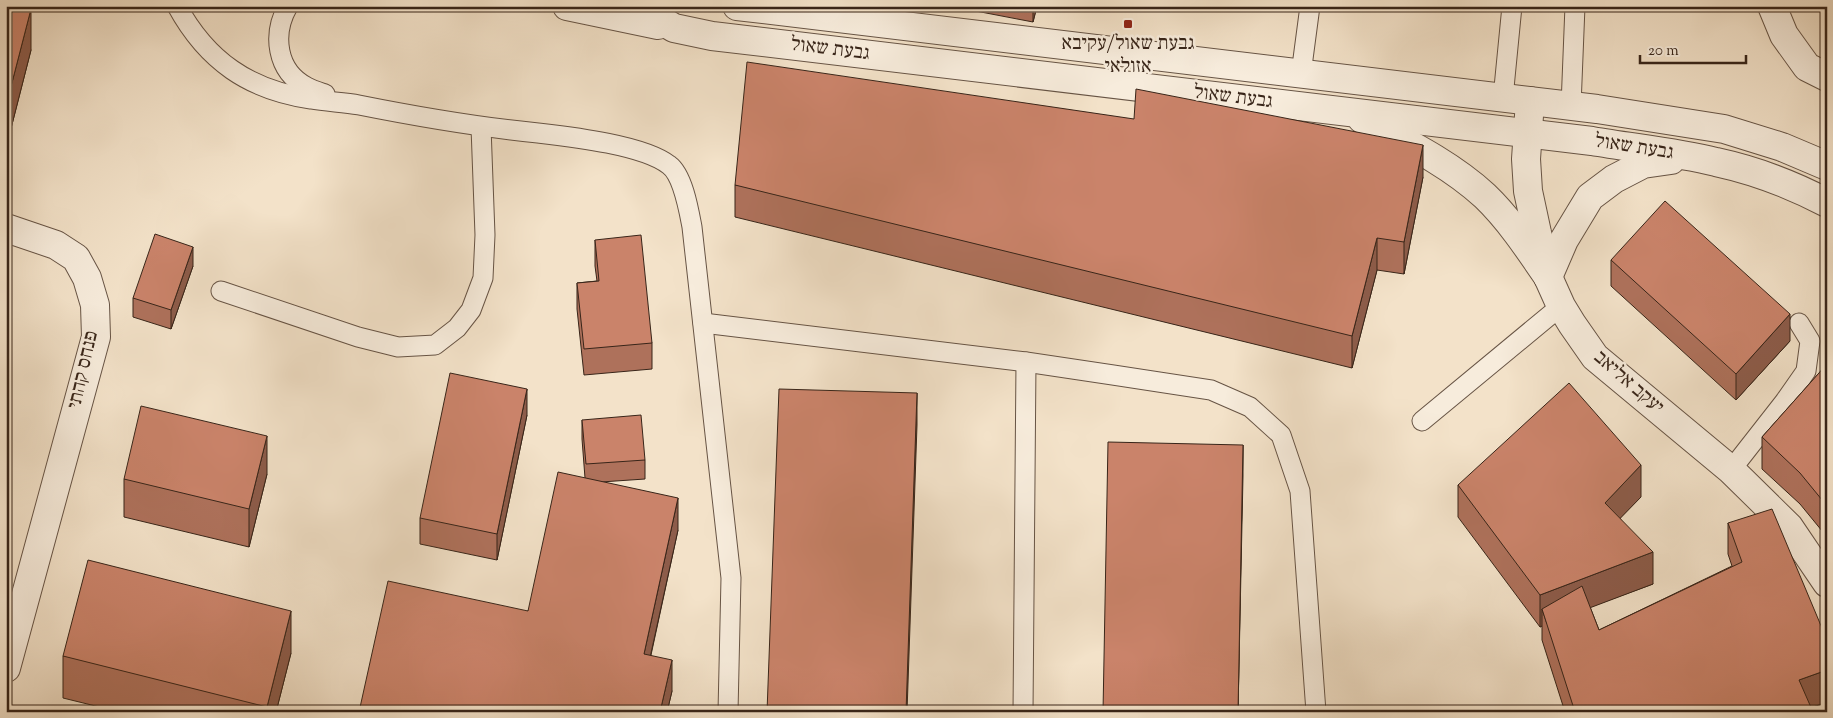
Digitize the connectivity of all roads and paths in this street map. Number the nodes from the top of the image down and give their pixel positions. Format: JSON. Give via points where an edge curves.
{"nodes":[{"id":1,"x":178,"y":6,"type":"edge"},
{"id":2,"x":288,"y":6,"type":"edge"},
{"id":3,"x":568,"y":6,"type":"edge"},
{"id":4,"x":637,"y":6,"type":"edge"},
{"id":5,"x":737,"y":6,"type":"edge"},
{"id":6,"x":1310,"y":6,"type":"edge"},
{"id":7,"x":1512,"y":6,"type":"edge"},
{"id":8,"x":1576,"y":6,"type":"edge"},
{"id":9,"x":1772,"y":6,"type":"edge"},
{"id":10,"x":674,"y":28,"type":"junction"},
{"id":11,"x":1301,"y":74,"type":"junction"},
{"id":12,"x":1827,"y":77,"type":"edge"},
{"id":13,"x":1502,"y":98,"type":"junction"},
{"id":14,"x":1530,"y":101,"type":"junction"},
{"id":15,"x":347,"y":102,"type":"junction"},
{"id":16,"x":1571,"y":106,"type":"junction"},
{"id":17,"x":1350,"y":112,"type":"junction"},
{"id":18,"x":481,"y":128,"type":"junction"},
{"id":19,"x":1527,"y":134,"type":"junction"},
{"id":20,"x":1687,"y":157,"type":"junction"},
{"id":21,"x":1827,"y":166,"type":"edge"},
{"id":22,"x":1825,"y":203,"type":"edge"},
{"id":23,"x":6,"y":228,"type":"edge"},
{"id":24,"x":1548,"y":277,"type":"junction"},
{"id":25,"x":222,"y":291,"type":"dead end"},
{"id":26,"x":1561,"y":306,"type":"junction"},
{"id":27,"x":703,"y":323,"type":"junction"},
{"id":28,"x":1799,"y":323,"type":"dead end"},
{"id":29,"x":1026,"y":362,"type":"junction"},
{"id":30,"x":1422,"y":421,"type":"dead end"},
{"id":31,"x":1731,"y":470,"type":"junction"},
{"id":32,"x":1827,"y":583,"type":"edge"},
{"id":33,"x":6,"y":668,"type":"edge"},
{"id":34,"x":728,"y":712,"type":"edge"},
{"id":35,"x":1023,"y":712,"type":"edge"},
{"id":36,"x":1316,"y":712,"type":"edge"}],
"edges":[{"from":1,"to":15,"type":"lane","via":[[189,28],[209,52],[236,73],[270,90],[311,99]]},
{"from":2,"to":15,"type":"lane","via":[[280,23],[278,38],[280,56],[288,71],[306,87]]},
{"from":3,"to":10,"type":"street"},
{"from":4,"to":10,"type":"street","name":"גבעת שאול"},
{"from":5,"to":11,"type":"street","name":"גבעת שאול"},
{"from":6,"to":11,"type":"lane"},
{"from":7,"to":13,"type":"lane"},
{"from":8,"to":16,"type":"lane"},
{"from":9,"to":12,"type":"street","via":[[1784,36],[1807,67]]},
{"from":10,"to":17,"type":"street","name":"גבעת שאול","via":[[712,36]]},
{"from":11,"to":13,"type":"street","name":"גבעת שאול"},
{"from":13,"to":14,"type":"street","name":"גבעת שאול"},
{"from":14,"to":16,"type":"street","name":"גבעת שאול"},
{"from":14,"to":19,"type":"street","name":"יעקב אליאב"},
{"from":15,"to":18,"type":"lane"},
{"from":16,"to":21,"type":"street","name":"גבעת שאול","via":[[1724,129],[1782,147]]},
{"from":17,"to":19,"type":"street","name":"גבעת שאול"},
{"from":17,"to":24,"type":"street","via":[[1449,167],[1485,196]]},
{"from":18,"to":25,"type":"lane","via":[[485,235],[483,278],[471,310],[457,328],[435,345],[390,345]]},
{"from":18,"to":27,"type":"lane","via":[[578,138],[641,151],[670,165],[685,191]]},
{"from":19,"to":20,"type":"street","name":"גבעת שאול"},
{"from":19,"to":24,"type":"street","name":"יעקב אליאב","via":[[1528,191]]},
{"from":20,"to":22,"type":"street","name":"גבעת שאול","via":[[1770,178]]},
{"from":20,"to":24,"type":"street","via":[[1643,164],[1614,179],[1590,197],[1564,240]]},
{"from":23,"to":33,"type":"street","name":"פנחס קהתי","via":[[56,245],[76,258],[87,278],[95,305],[96,337]]},
{"from":24,"to":26,"type":"street","name":"יעקב אליאב"},
{"from":26,"to":30,"type":"lane"},
{"from":26,"to":31,"type":"street","name":"יעקב אליאב","via":[[1595,357]]},
{"from":27,"to":29,"type":"lane"},
{"from":27,"to":34,"type":"lane","via":[[731,578]]},
{"from":28,"to":31,"type":"lane","via":[[1810,341],[1806,371]]},
{"from":29,"to":35,"type":"lane"},
{"from":29,"to":36,"type":"lane","via":[[1211,390],[1250,406],[1281,435],[1300,491]]},
{"from":31,"to":32,"type":"street","name":"יעקב אליאב","via":[[1789,527]]}]}
